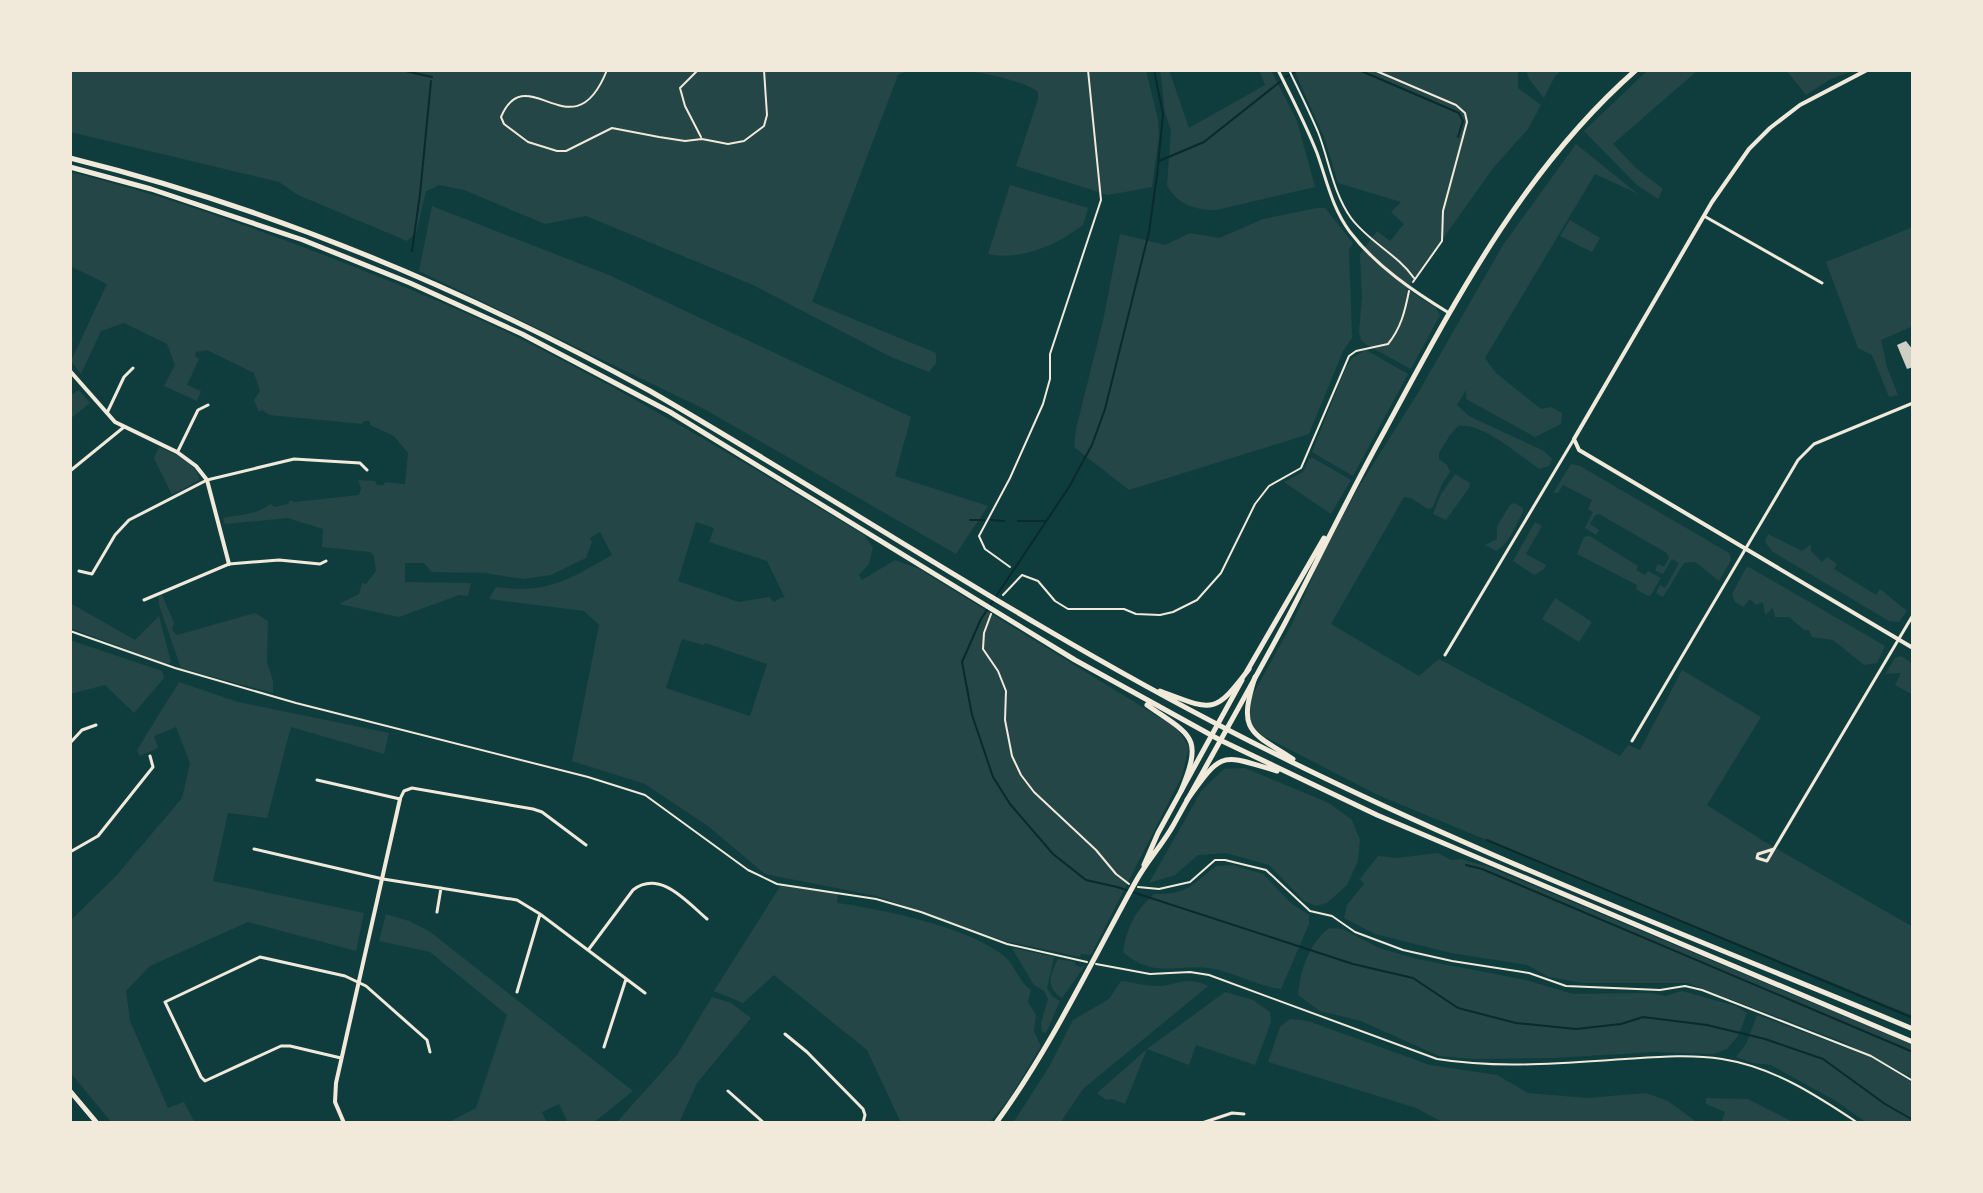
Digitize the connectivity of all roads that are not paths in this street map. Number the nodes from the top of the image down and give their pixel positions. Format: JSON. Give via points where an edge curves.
{"nodes":[{"id":1,"x":1278,"y":70,"type":"edge"},
{"id":2,"x":1636,"y":70,"type":"edge"},
{"id":3,"x":1867,"y":70,"type":"edge"},
{"id":4,"x":70,"y":158,"type":"edge"},
{"id":5,"x":70,"y":167,"type":"edge"},
{"id":6,"x":1704,"y":216,"type":"junction"},
{"id":7,"x":1822,"y":283,"type":"dead end"},
{"id":8,"x":1449,"y":313,"type":"junction"},
{"id":9,"x":133,"y":368,"type":"dead end"},
{"id":10,"x":70,"y":371,"type":"edge"},
{"id":11,"x":1913,"y":403,"type":"edge"},
{"id":12,"x":208,"y":405,"type":"dead end"},
{"id":13,"x":106,"y":414,"type":"junction"},
{"id":14,"x":124,"y":427,"type":"junction"},
{"id":15,"x":1574,"y":439,"type":"junction"},
{"id":16,"x":177,"y":452,"type":"junction"},
{"id":17,"x":367,"y":470,"type":"dead end"},
{"id":18,"x":70,"y":471,"type":"edge"},
{"id":19,"x":207,"y":480,"type":"junction"},
{"id":20,"x":1335,"y":520,"type":"junction"},
{"id":21,"x":1746,"y":550,"type":"junction"},
{"id":22,"x":326,"y":561,"type":"dead end"},
{"id":23,"x":229,"y":564,"type":"junction"},
{"id":24,"x":79,"y":571,"type":"dead end"},
{"id":25,"x":144,"y":600,"type":"dead end"},
{"id":26,"x":1913,"y":615,"type":"edge"},
{"id":27,"x":1899,"y":640,"type":"junction"},
{"id":28,"x":1913,"y":648,"type":"edge"},
{"id":29,"x":1445,"y":655,"type":"dead end"},
{"id":30,"x":1249,"y":669,"type":"junction"},
{"id":31,"x":1255,"y":677,"type":"junction"},
{"id":32,"x":1135,"y":680,"type":"junction"},
{"id":33,"x":1127,"y":690,"type":"junction"},
{"id":34,"x":1217,"y":724,"type":"junction"},
{"id":35,"x":96,"y":725,"type":"dead end"},
{"id":36,"x":1226,"y":729,"type":"junction"},
{"id":37,"x":1211,"y":736,"type":"junction"},
{"id":38,"x":1220,"y":740,"type":"junction"},
{"id":39,"x":1632,"y":741,"type":"dead end"},
{"id":40,"x":70,"y":743,"type":"edge"},
{"id":41,"x":150,"y":756,"type":"dead end"},
{"id":42,"x":1318,"y":774,"type":"junction"},
{"id":43,"x":1294,"y":777,"type":"junction"},
{"id":44,"x":317,"y":780,"type":"dead end"},
{"id":45,"x":1181,"y":791,"type":"junction"},
{"id":46,"x":400,"y":799,"type":"junction"},
{"id":47,"x":1187,"y":800,"type":"junction"},
{"id":48,"x":586,"y":845,"type":"dead end"},
{"id":49,"x":254,"y":849,"type":"dead end"},
{"id":50,"x":1774,"y":849,"type":"dead end"},
{"id":51,"x":70,"y":852,"type":"edge"},
{"id":52,"x":1139,"y":876,"type":"junction"},
{"id":53,"x":383,"y":879,"type":"junction"},
{"id":54,"x":441,"y":888,"type":"junction"},
{"id":55,"x":437,"y":912,"type":"dead end"},
{"id":56,"x":540,"y":914,"type":"junction"},
{"id":57,"x":707,"y":919,"type":"dead end"},
{"id":58,"x":589,"y":949,"type":"junction"},
{"id":59,"x":626,"y":979,"type":"junction"},
{"id":60,"x":359,"y":983,"type":"junction"},
{"id":61,"x":517,"y":992,"type":"dead end"},
{"id":62,"x":645,"y":993,"type":"dead end"},
{"id":63,"x":1913,"y":1029,"type":"edge"},
{"id":64,"x":785,"y":1034,"type":"dead end"},
{"id":65,"x":1913,"y":1042,"type":"edge"},
{"id":66,"x":604,"y":1047,"type":"dead end"},
{"id":67,"x":430,"y":1052,"type":"dead end"},
{"id":68,"x":341,"y":1058,"type":"junction"},
{"id":69,"x":70,"y":1091,"type":"edge"},
{"id":70,"x":728,"y":1091,"type":"dead end"},
{"id":71,"x":1244,"y":1114,"type":"dead end"},
{"id":72,"x":97,"y":1123,"type":"edge"},
{"id":73,"x":344,"y":1123,"type":"edge"},
{"id":74,"x":764,"y":1123,"type":"edge"},
{"id":75,"x":863,"y":1123,"type":"edge"},
{"id":76,"x":996,"y":1123,"type":"edge"},
{"id":77,"x":1202,"y":1123,"type":"edge"}],
"edges":[{"from":1,"to":8,"type":"street","via":[[1342,221],[1410,289]]},
{"from":2,"to":8,"type":"main road","via":[[1538,175]]},
{"from":3,"to":6,"type":"street","via":[[1800,105],[1770,128],[1730,174]]},
{"from":4,"to":32,"type":"main road","via":[[305,232],[500,314],[650,391]]},
{"from":5,"to":33,"type":"main road","via":[[303,240],[522,334],[670,412]]},
{"from":6,"to":7,"type":"street"},
{"from":6,"to":15,"type":"street"},
{"from":8,"to":20,"type":"main road"},
{"from":9,"to":13,"type":"street"},
{"from":10,"to":13,"type":"street"},
{"from":11,"to":21,"type":"street","via":[[1814,444],[1798,460]]},
{"from":12,"to":16,"type":"street","via":[[198,410]]},
{"from":13,"to":14,"type":"street"},
{"from":14,"to":16,"type":"street"},
{"from":14,"to":18,"type":"street"},
{"from":15,"to":21,"type":"street","via":[[1579,450]]},
{"from":15,"to":29,"type":"street"},
{"from":16,"to":19,"type":"street"},
{"from":17,"to":19,"type":"street","via":[[360,463],[294,459]]},
{"from":19,"to":23,"type":"street"},
{"from":19,"to":24,"type":"street","via":[[129,520],[92,574]]},
{"from":20,"to":30,"type":"main road"},
{"from":20,"to":31,"type":"main road"},
{"from":21,"to":27,"type":"street"},
{"from":21,"to":39,"type":"street"},
{"from":22,"to":23,"type":"street"},
{"from":23,"to":25,"type":"street"},
{"from":26,"to":27,"type":"street"},
{"from":27,"to":28,"type":"street"},
{"from":27,"to":50,"type":"street"},
{"from":30,"to":32,"type":"main road","via":[[1228,697],[1208,705]]},
{"from":30,"to":34,"type":"main road"},
{"from":31,"to":36,"type":"main road"},
{"from":31,"to":42,"type":"main road","via":[[1245,711],[1252,731]]},
{"from":32,"to":34,"type":"main road"},
{"from":33,"to":37,"type":"main road"},
{"from":33,"to":45,"type":"main road","via":[[1190,737],[1193,752]]},
{"from":34,"to":36,"type":"main road"},
{"from":34,"to":37,"type":"main road"},
{"from":35,"to":40,"type":"street"},
{"from":36,"to":38,"type":"main road"},
{"from":36,"to":42,"type":"main road"},
{"from":37,"to":38,"type":"main road"},
{"from":37,"to":45,"type":"main road"},
{"from":38,"to":43,"type":"main road"},
{"from":38,"to":47,"type":"main road"},
{"from":41,"to":51,"type":"street","via":[[153,767],[98,836]]},
{"from":42,"to":63,"type":"main road","via":[[1458,839]]},
{"from":43,"to":47,"type":"main road","via":[[1226,759],[1214,765]]},
{"from":43,"to":65,"type":"main road"},
{"from":44,"to":46,"type":"street"},
{"from":45,"to":52,"type":"main road"},
{"from":46,"to":48,"type":"street","via":[[412,788],[533,809]]},
{"from":46,"to":53,"type":"street"},
{"from":47,"to":52,"type":"main road"},
{"from":49,"to":53,"type":"street"},
{"from":52,"to":76,"type":"main road","via":[[1034,1067]]},
{"from":53,"to":54,"type":"street"},
{"from":53,"to":60,"type":"street"},
{"from":54,"to":55,"type":"street"},
{"from":54,"to":56,"type":"street","via":[[506,897]]},
{"from":56,"to":58,"type":"street"},
{"from":56,"to":61,"type":"street"},
{"from":57,"to":58,"type":"street","via":[[666,886],[641,884]]},
{"from":58,"to":59,"type":"street"},
{"from":59,"to":62,"type":"street"},
{"from":59,"to":66,"type":"street"},
{"from":60,"to":67,"type":"street","via":[[427,1040]]},
{"from":60,"to":68,"type":"street"},
{"from":60,"to":68,"type":"street","via":[[260,957],[165,1002],[205,1081],[281,1046]]},
{"from":64,"to":75,"type":"street","via":[[863,1109]]},
{"from":68,"to":73,"type":"street","via":[[334,1094]]},
{"from":69,"to":72,"type":"main road"},
{"from":70,"to":74,"type":"street"},
{"from":71,"to":77,"type":"street"}]}
